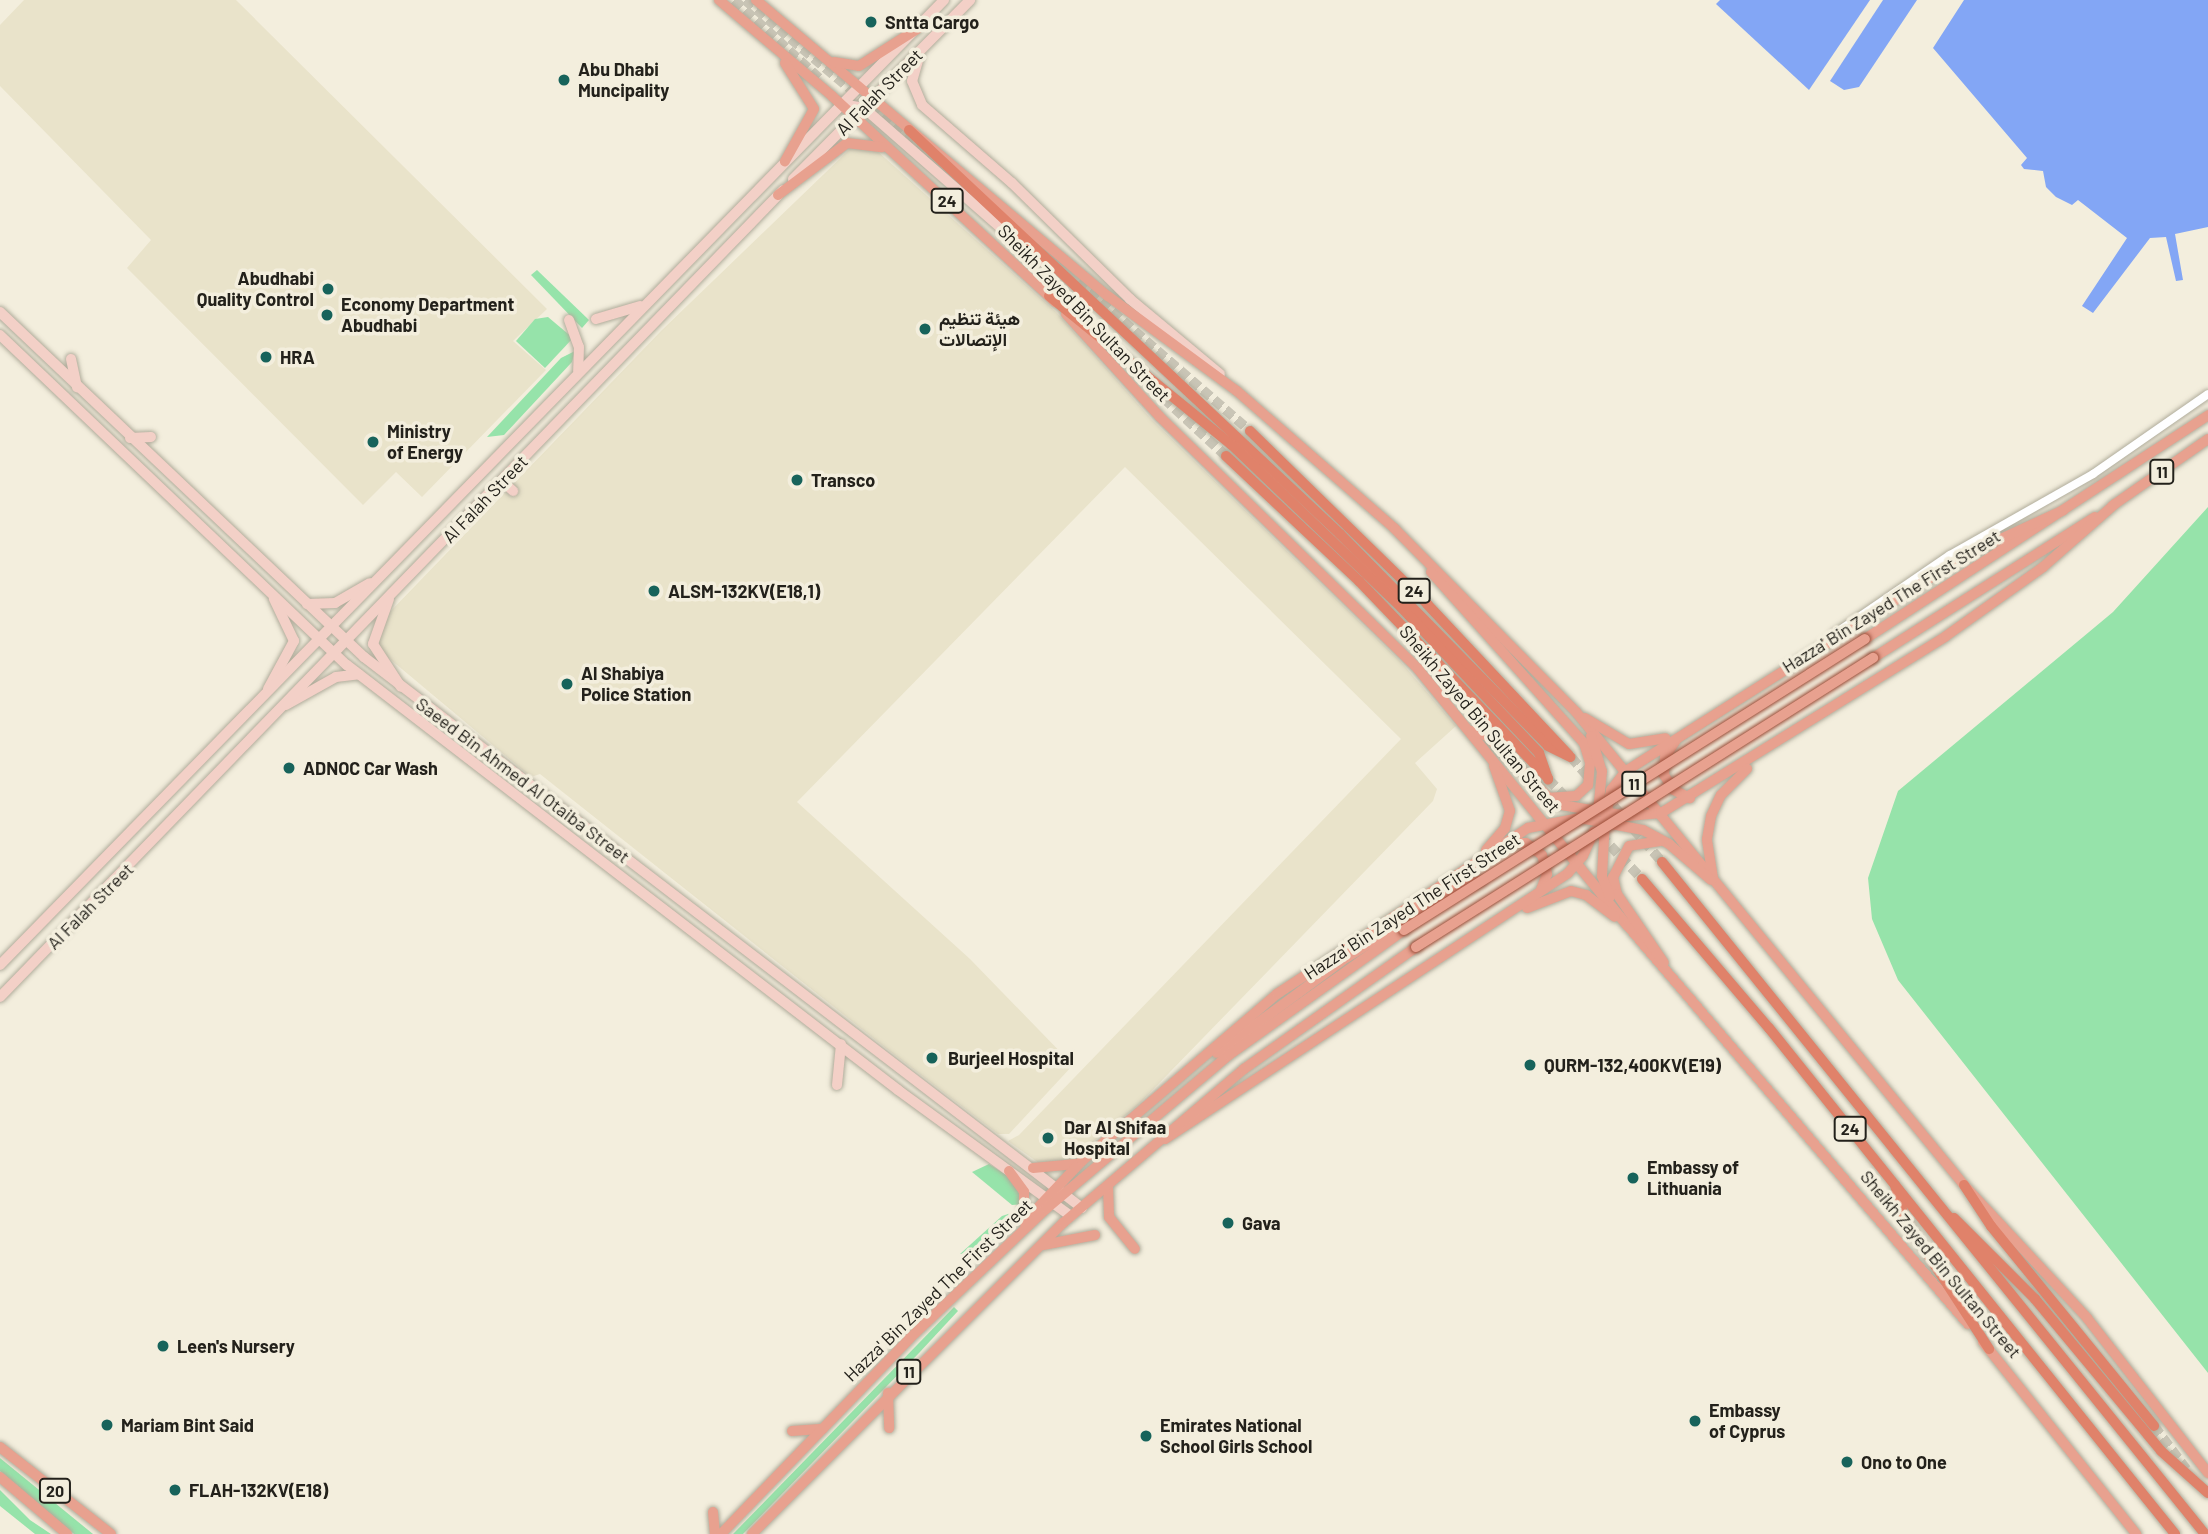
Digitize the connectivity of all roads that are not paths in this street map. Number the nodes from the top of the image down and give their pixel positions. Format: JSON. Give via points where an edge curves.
{"nodes":[{"id":1,"x":719,"y":0,"type":"edge"},
{"id":2,"x":756,"y":0,"type":"edge"},
{"id":3,"x":944,"y":0,"type":"edge"},
{"id":4,"x":970,"y":0,"type":"edge"},
{"id":5,"x":917,"y":29,"type":"junction"},
{"id":6,"x":793,"y":35,"type":"junction"},
{"id":7,"x":931,"y":40,"type":"junction"},
{"id":8,"x":773,"y":46,"type":"junction"},
{"id":9,"x":858,"y":88,"type":"junction"},
{"id":10,"x":872,"y":99,"type":"junction"},
{"id":11,"x":841,"y":104,"type":"junction"},
{"id":12,"x":864,"y":107,"type":"junction"},
{"id":13,"x":854,"y":117,"type":"junction"},
{"id":14,"x":909,"y":130,"type":"junction"},
{"id":15,"x":890,"y":151,"type":"junction"},
{"id":16,"x":785,"y":161,"type":"junction"},
{"id":17,"x":778,"y":195,"type":"junction"},
{"id":18,"x":1063,"y":271,"type":"junction"},
{"id":19,"x":1049,"y":296,"type":"junction"},
{"id":20,"x":647,"y":303,"type":"junction"},
{"id":21,"x":0,"y":312,"type":"edge"},
{"id":22,"x":596,"y":319,"type":"dead end"},
{"id":23,"x":569,"y":320,"type":"dead end"},
{"id":24,"x":0,"y":335,"type":"edge"},
{"id":25,"x":71,"y":359,"type":"dead end"},
{"id":26,"x":578,"y":372,"type":"junction"},
{"id":27,"x":77,"y":387,"type":"junction"},
{"id":28,"x":1237,"y":391,"type":"junction"},
{"id":29,"x":2208,"y":394,"type":"edge"},
{"id":30,"x":2208,"y":415,"type":"edge"},
{"id":31,"x":1250,"y":431,"type":"tunnel mouth"},
{"id":32,"x":151,"y":437,"type":"dead end"},
{"id":33,"x":130,"y":438,"type":"junction"},
{"id":34,"x":2207,"y":441,"type":"edge"},
{"id":35,"x":1226,"y":456,"type":"tunnel mouth"},
{"id":36,"x":502,"y":481,"type":"junction"},
{"id":37,"x":513,"y":491,"type":"dead end"},
{"id":38,"x":2115,"y":504,"type":"junction"},
{"id":39,"x":2064,"y":510,"type":"junction"},
{"id":40,"x":1423,"y":558,"type":"junction"},
{"id":41,"x":374,"y":582,"type":"junction"},
{"id":42,"x":274,"y":599,"type":"junction"},
{"id":43,"x":389,"y":599,"type":"junction"},
{"id":44,"x":306,"y":604,"type":"junction"},
{"id":45,"x":330,"y":626,"type":"junction"},
{"id":46,"x":1830,"y":638,"type":"junction"},
{"id":47,"x":318,"y":639,"type":"junction"},
{"id":48,"x":347,"y":642,"type":"junction"},
{"id":49,"x":335,"y":654,"type":"junction"},
{"id":50,"x":359,"y":674,"type":"junction"},
{"id":51,"x":401,"y":687,"type":"junction"},
{"id":52,"x":268,"y":690,"type":"junction"},
{"id":53,"x":285,"y":706,"type":"junction"},
{"id":54,"x":1576,"y":712,"type":"junction"},
{"id":55,"x":1471,"y":731,"type":"junction"},
{"id":56,"x":1682,"y":732,"type":"junction"},
{"id":57,"x":1767,"y":751,"type":"junction"},
{"id":58,"x":1492,"y":756,"type":"junction"},
{"id":59,"x":1626,"y":771,"type":"junction"},
{"id":60,"x":1547,"y":798,"type":"junction"},
{"id":61,"x":1690,"y":798,"type":"junction"},
{"id":62,"x":1661,"y":813,"type":"junction"},
{"id":63,"x":1601,"y":816,"type":"junction"},
{"id":64,"x":1544,"y":822,"type":"junction"},
{"id":65,"x":1507,"y":843,"type":"junction"},
{"id":66,"x":1669,"y":844,"type":"junction"},
{"id":67,"x":1662,"y":862,"type":"tunnel mouth"},
{"id":68,"x":1578,"y":864,"type":"junction"},
{"id":69,"x":1468,"y":866,"type":"junction"},
{"id":70,"x":1642,"y":879,"type":"tunnel mouth"},
{"id":71,"x":1713,"y":881,"type":"junction"},
{"id":72,"x":1539,"y":892,"type":"junction"},
{"id":73,"x":1627,"y":925,"type":"junction"},
{"id":74,"x":1401,"y":927,"type":"junction"},
{"id":75,"x":1487,"y":928,"type":"junction"},
{"id":76,"x":0,"y":965,"type":"edge"},
{"id":77,"x":1667,"y":972,"type":"junction"},
{"id":78,"x":0,"y":997,"type":"edge"},
{"id":79,"x":841,"y":1044,"type":"junction"},
{"id":80,"x":1200,"y":1060,"type":"junction"},
{"id":81,"x":837,"y":1085,"type":"dead end"},
{"id":82,"x":1159,"y":1140,"type":"junction"},
{"id":83,"x":1082,"y":1161,"type":"junction"},
{"id":84,"x":1033,"y":1168,"type":"junction"},
{"id":85,"x":1009,"y":1171,"type":"junction"},
{"id":86,"x":1108,"y":1185,"type":"junction"},
{"id":87,"x":1895,"y":1185,"type":"junction"},
{"id":88,"x":1964,"y":1185,"type":"junction"},
{"id":89,"x":1061,"y":1190,"type":"junction"},
{"id":90,"x":1051,"y":1200,"type":"junction"},
{"id":91,"x":1082,"y":1208,"type":"junction"},
{"id":92,"x":1947,"y":1215,"type":"junction"},
{"id":93,"x":1071,"y":1216,"type":"junction"},
{"id":94,"x":1023,"y":1224,"type":"junction"},
{"id":95,"x":1095,"y":1235,"type":"dead end"},
{"id":96,"x":1135,"y":1249,"type":"dead end"},
{"id":97,"x":1034,"y":1250,"type":"junction"},
{"id":98,"x":993,"y":1256,"type":"junction"},
{"id":99,"x":1989,"y":1349,"type":"junction"},
{"id":100,"x":888,"y":1393,"type":"junction"},
{"id":101,"x":2154,"y":1426,"type":"tunnel mouth"},
{"id":102,"x":889,"y":1428,"type":"dead end"},
{"id":103,"x":823,"y":1429,"type":"junction"},
{"id":104,"x":792,"y":1432,"type":"dead end"},
{"id":105,"x":0,"y":1447,"type":"edge"},
{"id":106,"x":2208,"y":1473,"type":"edge"},
{"id":107,"x":0,"y":1477,"type":"edge"},
{"id":108,"x":2208,"y":1493,"type":"edge"},
{"id":109,"x":713,"y":1512,"type":"dead end"},
{"id":110,"x":67,"y":1534,"type":"edge"},
{"id":111,"x":111,"y":1534,"type":"edge"},
{"id":112,"x":715,"y":1534,"type":"edge"},
{"id":113,"x":721,"y":1534,"type":"edge"},
{"id":114,"x":752,"y":1534,"type":"edge"},
{"id":115,"x":2136,"y":1534,"type":"edge"},
{"id":116,"x":2175,"y":1534,"type":"edge"},
{"id":117,"x":2205,"y":1534,"type":"edge"}],
"edges":[{"from":1,"to":8,"type":"main road","name":"Sheikh Zayed Bin Sultan Street","number":"24"},
{"from":2,"to":6,"type":"main road","name":"Sheikh Zayed Bin Sultan Street","number":"24"},
{"from":3,"to":5,"type":"main road","name":"Al Falah Street"},
{"from":4,"to":7,"type":"main road","name":"Al Falah Street"},
{"from":5,"to":6,"type":"main road","via":[[851,68]]},
{"from":5,"to":9,"type":"main road","name":"Al Falah Street"},
{"from":6,"to":9,"type":"main road","name":"Sheikh Zayed Bin Sultan Street","number":"24"},
{"from":7,"to":10,"type":"main road","name":"Al Falah Street"},
{"from":7,"to":28,"type":"main road","via":[[912,76],[922,105]]},
{"from":8,"to":11,"type":"main road","name":"Sheikh Zayed Bin Sultan Street","number":"24"},
{"from":8,"to":16,"type":"main road","via":[[814,109]]},
{"from":9,"to":10,"type":"main road","name":"Sheikh Zayed Bin Sultan Street","number":"24"},
{"from":9,"to":11,"type":"main road","name":"Al Falah Street"},
{"from":10,"to":12,"type":"main road","name":"Al Falah Street"},
{"from":10,"to":14,"type":"main road","name":"Sheikh Zayed Bin Sultan Street","number":"24"},
{"from":11,"to":12,"type":"main road"},
{"from":11,"to":13,"type":"main road","name":"Sheikh Zayed Bin Sultan Street","number":"24"},
{"from":11,"to":16,"type":"main road","name":"Al Falah Street"},
{"from":12,"to":13,"type":"main road","name":"Al Falah Street"},
{"from":12,"to":18,"type":"main road","via":[[1034,257]]},
{"from":13,"to":15,"type":"main road","name":"Sheikh Zayed Bin Sultan Street","number":"24"},
{"from":13,"to":17,"type":"main road","name":"Al Falah Street"},
{"from":14,"to":18,"type":"highway"},
{"from":14,"to":28,"type":"main road","name":"Sheikh Zayed Bin Sultan Street","number":"24","via":[[1125,310]]},
{"from":15,"to":17,"type":"main road","via":[[872,142],[847,143]]},
{"from":15,"to":19,"type":"main road","name":"Sheikh Zayed Bin Sultan Street","number":"24"},
{"from":16,"to":20,"type":"main road","name":"Al Falah Street"},
{"from":17,"to":36,"type":"main road","name":"Al Falah Street"},
{"from":18,"to":31,"type":"highway","name":"Sheikh Zayed Bin Sultan Street","number":"24","via":[[1340,534],[1548,746],[1571,757],[1427,604]]},
{"from":19,"to":35,"type":"highway","name":"Sheikh Zayed Bin Sultan Street","number":"24","via":[[1232,445],[1401,607],[1539,753],[1548,779],[1359,581]]},
{"from":19,"to":55,"type":"main road","name":"Sheikh Zayed Bin Sultan Street","number":"24","via":[[1160,417],[1363,611]]},
{"from":20,"to":22,"type":"main road"},
{"from":20,"to":26,"type":"main road","name":"Al Falah Street"},
{"from":21,"to":27,"type":"main road","name":"Saeed Bin Ahmed Al Otaiba Street"},
{"from":23,"to":26,"type":"main road","via":[[579,347]]},
{"from":24,"to":42,"type":"main road","name":"Saeed Bin Ahmed Al Otaiba Street"},
{"from":25,"to":27,"type":"main road"},
{"from":26,"to":41,"type":"main road","name":"Al Falah Street"},
{"from":27,"to":33,"type":"main road","name":"Saeed Bin Ahmed Al Otaiba Street"},
{"from":28,"to":40,"type":"main road","name":"Sheikh Zayed Bin Sultan Street","number":"24"},
{"from":29,"to":46,"type":"street","via":[[2093,474],[1875,603]]},
{"from":30,"to":39,"type":"main road","name":"Hazza' Bin Zayed The First Street","number":"11"},
{"from":32,"to":33,"type":"main road"},
{"from":33,"to":44,"type":"main road","name":"Saeed Bin Ahmed Al Otaiba Street"},
{"from":34,"to":38,"type":"main road","name":"Hazza' Bin Zayed The First Street","number":"11"},
{"from":36,"to":37,"type":"main road"},
{"from":36,"to":43,"type":"main road","name":"Al Falah Street"},
{"from":38,"to":57,"type":"main road","via":[[1998,600]]},
{"from":38,"to":82,"type":"main road","name":"Hazza' Bin Zayed The First Street","number":"11","bridge":true,"via":[[1416,947],[1244,1069]]},
{"from":39,"to":46,"type":"main road","via":[[1970,552]]},
{"from":39,"to":74,"type":"main road","name":"Hazza' Bin Zayed The First Street","number":"11","bridge":true},
{"from":40,"to":54,"type":"main road","name":"Sheikh Zayed Bin Sultan Street","number":"24"},
{"from":40,"to":60,"type":"main road","via":[[1441,589],[1584,743],[1590,763],[1588,785],[1576,796]]},
{"from":41,"to":44,"type":"main road","via":[[335,603]]},
{"from":41,"to":45,"type":"main road","name":"Al Falah Street"},
{"from":42,"to":47,"type":"main road","name":"Saeed Bin Ahmed Al Otaiba Street"},
{"from":42,"to":52,"type":"main road","via":[[294,641]]},
{"from":43,"to":48,"type":"main road","name":"Al Falah Street"},
{"from":43,"to":51,"type":"main road","via":[[373,644]]},
{"from":44,"to":45,"type":"main road","name":"Saeed Bin Ahmed Al Otaiba Street"},
{"from":45,"to":47,"type":"main road","name":"Al Falah Street"},
{"from":45,"to":48,"type":"main road","name":"Saeed Bin Ahmed Al Otaiba Street"},
{"from":46,"to":56,"type":"main road"},
{"from":47,"to":49,"type":"main road","name":"Saeed Bin Ahmed Al Otaiba Street"},
{"from":47,"to":52,"type":"main road","name":"Al Falah Street"},
{"from":48,"to":49,"type":"main road","name":"Al Falah Street"},
{"from":48,"to":51,"type":"main road","name":"Saeed Bin Ahmed Al Otaiba Street"},
{"from":49,"to":50,"type":"main road","name":"Saeed Bin Ahmed Al Otaiba Street"},
{"from":49,"to":53,"type":"main road","name":"Al Falah Street"},
{"from":50,"to":53,"type":"main road","via":[[336,677]]},
{"from":50,"to":79,"type":"main road","name":"Saeed Bin Ahmed Al Otaiba Street"},
{"from":51,"to":84,"type":"main road","name":"Saeed Bin Ahmed Al Otaiba Street"},
{"from":52,"to":76,"type":"main road","name":"Al Falah Street"},
{"from":53,"to":78,"type":"main road","name":"Al Falah Street"},
{"from":54,"to":56,"type":"main road","via":[[1629,744]]},
{"from":54,"to":59,"type":"main road","name":"Sheikh Zayed Bin Sultan Street","number":"24"},
{"from":54,"to":63,"type":"main road","via":[[1600,758]]},
{"from":55,"to":58,"type":"main road","name":"Sheikh Zayed Bin Sultan Street","number":"24"},
{"from":55,"to":60,"type":"main road","via":[[1491,739]]},
{"from":56,"to":59,"type":"main road"},
{"from":56,"to":61,"type":"main road","via":[[1664,769],[1674,790]]},
{"from":57,"to":61,"type":"main road"},
{"from":57,"to":71,"type":"main road","via":[[1713,808],[1707,839]]},
{"from":58,"to":64,"type":"main road","name":"Sheikh Zayed Bin Sultan Street","number":"24"},
{"from":58,"to":69,"type":"main road","via":[[1508,795],[1509,818],[1501,836]]},
{"from":59,"to":62,"type":"main road","name":"Sheikh Zayed Bin Sultan Street","number":"24"},
{"from":59,"to":63,"type":"main road","via":[[1611,790]]},
{"from":60,"to":63,"type":"main road"},
{"from":61,"to":62,"type":"main road"},
{"from":62,"to":63,"type":"main road"},
{"from":62,"to":71,"type":"main road","name":"Sheikh Zayed Bin Sultan Street","number":"24"},
{"from":63,"to":64,"type":"main road"},
{"from":63,"to":66,"type":"main road"},
{"from":63,"to":68,"type":"main road"},
{"from":63,"to":73,"type":"main road","via":[[1603,882]]},
{"from":64,"to":65,"type":"main road"},
{"from":64,"to":68,"type":"main road","name":"Sheikh Zayed Bin Sultan Street","number":"24"},
{"from":65,"to":69,"type":"main road"},
{"from":65,"to":72,"type":"main road","via":[[1526,843],[1542,855],[1547,874]]},
{"from":66,"to":71,"type":"main road","via":[[1696,872]]},
{"from":66,"to":77,"type":"main road","via":[[1646,839],[1629,846],[1613,877],[1617,894],[1656,946]]},
{"from":67,"to":92,"type":"highway","name":"Sheikh Zayed Bin Sultan Street","number":"24"},
{"from":68,"to":72,"type":"main road"},
{"from":68,"to":73,"type":"main road","name":"Sheikh Zayed Bin Sultan Street","number":"24"},
{"from":69,"to":80,"type":"main road","via":[[1294,982]]},
{"from":70,"to":87,"type":"highway","name":"Sheikh Zayed Bin Sultan Street","number":"24"},
{"from":71,"to":88,"type":"main road","name":"Sheikh Zayed Bin Sultan Street","number":"24"},
{"from":72,"to":75,"type":"main road"},
{"from":73,"to":75,"type":"main road","via":[[1593,900],[1571,891],[1549,896]]},
{"from":73,"to":77,"type":"main road","name":"Sheikh Zayed Bin Sultan Street","number":"24"},
{"from":74,"to":80,"type":"main road","via":[[1217,1054]]},
{"from":74,"to":89,"type":"main road","name":"Hazza' Bin Zayed The First Street","number":"11","via":[[1229,1055]]},
{"from":75,"to":82,"type":"main road","via":[[1365,1003],[1177,1135]]},
{"from":77,"to":99,"type":"main road","name":"Sheikh Zayed Bin Sultan Street","number":"24"},
{"from":79,"to":81,"type":"main road"},
{"from":79,"to":85,"type":"main road","name":"Saeed Bin Ahmed Al Otaiba Street"},
{"from":80,"to":83,"type":"main road"},
{"from":82,"to":86,"type":"main road","name":"Hazza' Bin Zayed The First Street","number":"11"},
{"from":83,"to":84,"type":"main road","via":[[1058,1169]]},
{"from":83,"to":89,"type":"main road"},
{"from":84,"to":89,"type":"main road","name":"Saeed Bin Ahmed Al Otaiba Street"},
{"from":85,"to":90,"type":"main road","name":"Saeed Bin Ahmed Al Otaiba Street"},
{"from":85,"to":94,"type":"main road","via":[[1024,1192]]},
{"from":86,"to":91,"type":"main road","name":"Hazza' Bin Zayed The First Street","number":"11"},
{"from":86,"to":96,"type":"main road","via":[[1109,1216]]},
{"from":87,"to":99,"type":"highway","via":[[1905,1219]]},
{"from":87,"to":116,"type":"highway","name":"Sheikh Zayed Bin Sultan Street","number":"24"},
{"from":88,"to":101,"type":"highway","number":"24","via":[[1991,1226]]},
{"from":88,"to":106,"type":"main road","name":"Sheikh Zayed Bin Sultan Street","via":[[2062,1289]]},
{"from":89,"to":90,"type":"main road","name":"Hazza' Bin Zayed The First Street","number":"11"},
{"from":89,"to":91,"type":"main road","name":"Saeed Bin Ahmed Al Otaiba Street"},
{"from":90,"to":93,"type":"main road","name":"Saeed Bin Ahmed Al Otaiba Street"},
{"from":90,"to":94,"type":"main road"},
{"from":90,"to":98,"type":"main road","name":"Hazza' Bin Zayed The First Street","number":"11"},
{"from":91,"to":93,"type":"main road","name":"Hazza' Bin Zayed The First Street","number":"11"},
{"from":92,"to":108,"type":"highway","via":[[1984,1243],[2151,1441]]},
{"from":92,"to":117,"type":"highway","name":"Sheikh Zayed Bin Sultan Street","number":"24"},
{"from":93,"to":97,"type":"main road","name":"Hazza' Bin Zayed The First Street","number":"11"},
{"from":94,"to":98,"type":"main road"},
{"from":95,"to":97,"type":"main road"},
{"from":97,"to":100,"type":"main road","name":"Hazza' Bin Zayed The First Street","number":"11"},
{"from":98,"to":103,"type":"main road","name":"Hazza' Bin Zayed The First Street","number":"11"},
{"from":99,"to":115,"type":"main road","name":"Sheikh Zayed Bin Sultan Street","number":"24"},
{"from":100,"to":102,"type":"main road"},
{"from":100,"to":114,"type":"main road","name":"Hazza' Bin Zayed The First Street","number":"11"},
{"from":103,"to":104,"type":"main road"},
{"from":103,"to":113,"type":"main road","name":"Hazza' Bin Zayed The First Street","number":"11"},
{"from":105,"to":111,"type":"main road","number":"20"},
{"from":107,"to":110,"type":"main road","number":"20"},
{"from":109,"to":112,"type":"main road"}]}
